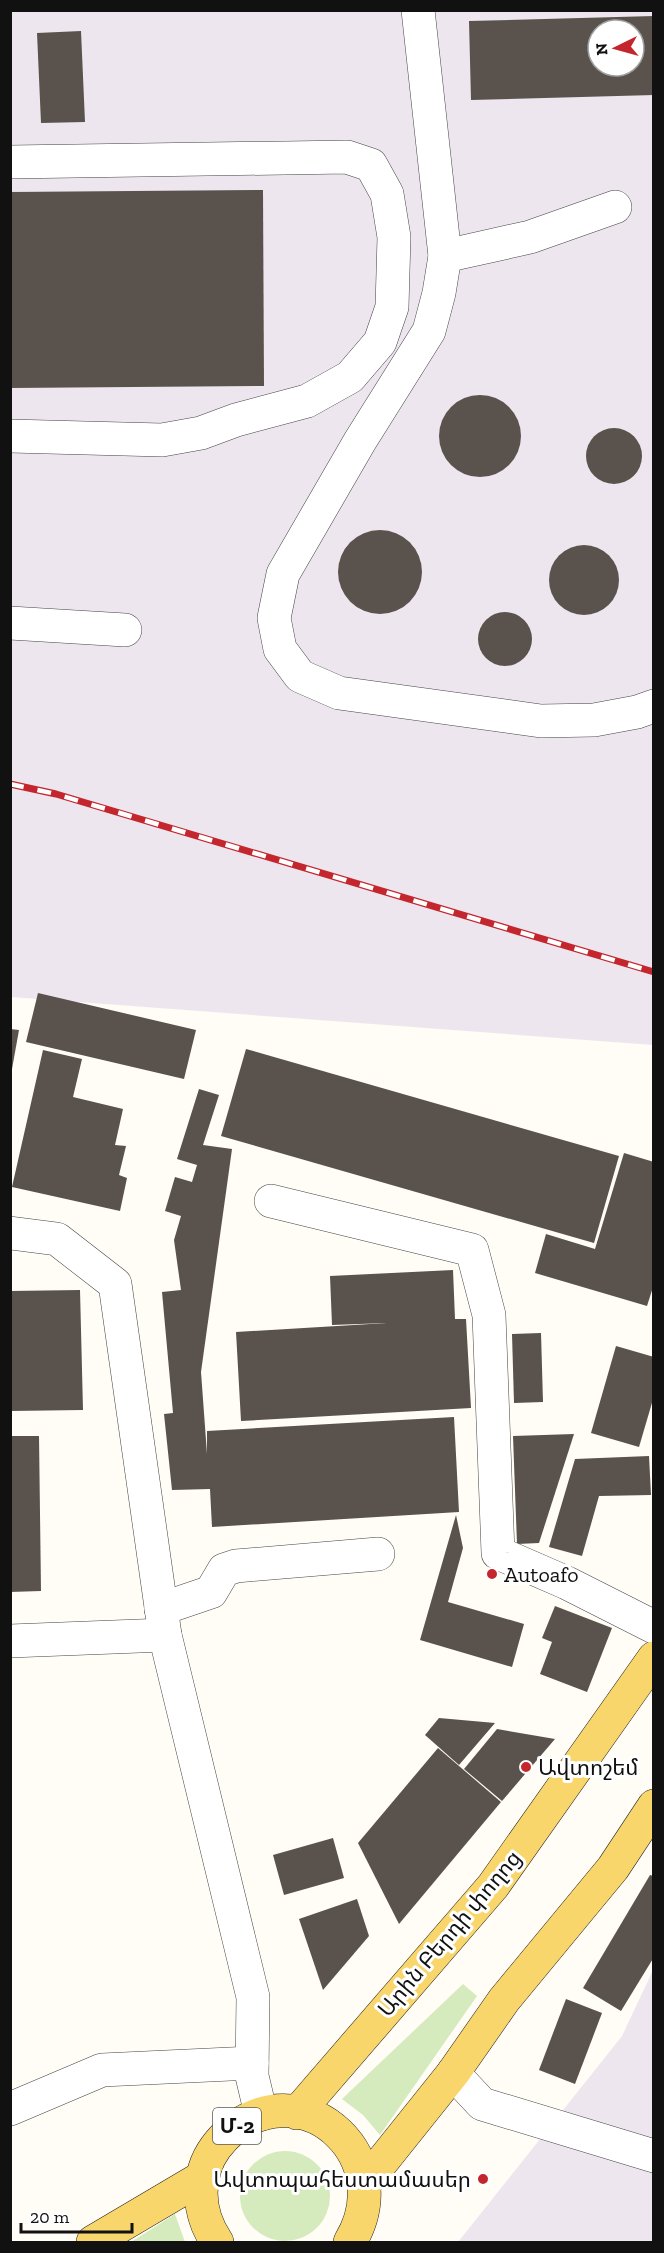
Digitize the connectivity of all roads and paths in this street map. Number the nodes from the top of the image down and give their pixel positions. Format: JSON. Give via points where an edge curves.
{"nodes":[{"id":1,"x":419,"y":11,"type":"edge"},
{"id":2,"x":10,"y":162,"type":"edge"},
{"id":3,"x":615,"y":207,"type":"dead end"},
{"id":4,"x":445,"y":256,"type":"junction"},
{"id":5,"x":10,"y":436,"type":"edge"},
{"id":6,"x":10,"y":623,"type":"edge"},
{"id":7,"x":125,"y":630,"type":"dead end"},
{"id":8,"x":654,"y":706,"type":"edge"},
{"id":9,"x":271,"y":1201,"type":"dead end"},
{"id":10,"x":10,"y":1233,"type":"edge"},
{"id":11,"x":378,"y":1554,"type":"dead end"},
{"id":12,"x":163,"y":1622,"type":"junction"},
{"id":13,"x":654,"y":1627,"type":"edge"},
{"id":14,"x":10,"y":1641,"type":"edge"},
{"id":15,"x":654,"y":1658,"type":"edge"},
{"id":16,"x":654,"y":1806,"type":"edge"},
{"id":17,"x":252,"y":2063,"type":"junction"},
{"id":18,"x":453,"y":2073,"type":"junction"},
{"id":19,"x":10,"y":2109,"type":"edge"},
{"id":20,"x":297,"y":2113,"type":"junction"},
{"id":21,"x":261,"y":2114,"type":"junction"},
{"id":22,"x":654,"y":2156,"type":"edge"},
{"id":23,"x":203,"y":2177,"type":"junction"},
{"id":24,"x":365,"y":2183,"type":"junction"},
{"id":25,"x":93,"y":2242,"type":"edge"},
{"id":26,"x":217,"y":2242,"type":"edge"},
{"id":27,"x":350,"y":2242,"type":"edge"}],
"edges":[{"from":1,"to":4,"type":"street"},
{"from":2,"to":5,"type":"street","via":[[347,157],[371,165],[387,194],[394,237],[392,307],[380,342],[350,378],[307,401],[201,433],[162,440]]},
{"from":3,"to":4,"type":"street","via":[[530,237]]},
{"from":4,"to":8,"type":"street","via":[[429,331],[283,574],[274,618],[280,649],[300,676],[339,693],[541,721],[594,720]]},
{"from":6,"to":7,"type":"street"},
{"from":9,"to":13,"type":"street","via":[[472,1250],[489,1315],[498,1553]]},
{"from":10,"to":12,"type":"street","via":[[57,1239],[115,1284]]},
{"from":11,"to":12,"type":"street","via":[[236,1566],[224,1570],[211,1592]]},
{"from":12,"to":14,"type":"street"},
{"from":12,"to":17,"type":"street","via":[[253,1997]]},
{"from":15,"to":20,"type":"main road","name":"Արին Բերդի փողոց","via":[[493,1886]]},
{"from":16,"to":18,"type":"main road","via":[[613,1868],[504,2000]]},
{"from":17,"to":19,"type":"street","via":[[102,2070]]},
{"from":17,"to":21,"type":"street"},
{"from":18,"to":22,"type":"street","via":[[482,2104]]},
{"from":18,"to":24,"type":"main road"},
{"from":20,"to":21,"type":"main road","number":"Մ-2"},
{"from":20,"to":24,"type":"main road","number":"Մ-2","via":[[315,2118],[340,2134],[361,2165]]},
{"from":21,"to":23,"type":"main road","number":"Մ-2","via":[[227,2134],[208,2161]]},
{"from":23,"to":25,"type":"main road"},
{"from":23,"to":26,"type":"main road","number":"Մ-2","via":[[203,2215]]},
{"from":24,"to":27,"type":"main road","number":"Մ-2","via":[[365,2206]]}]}
